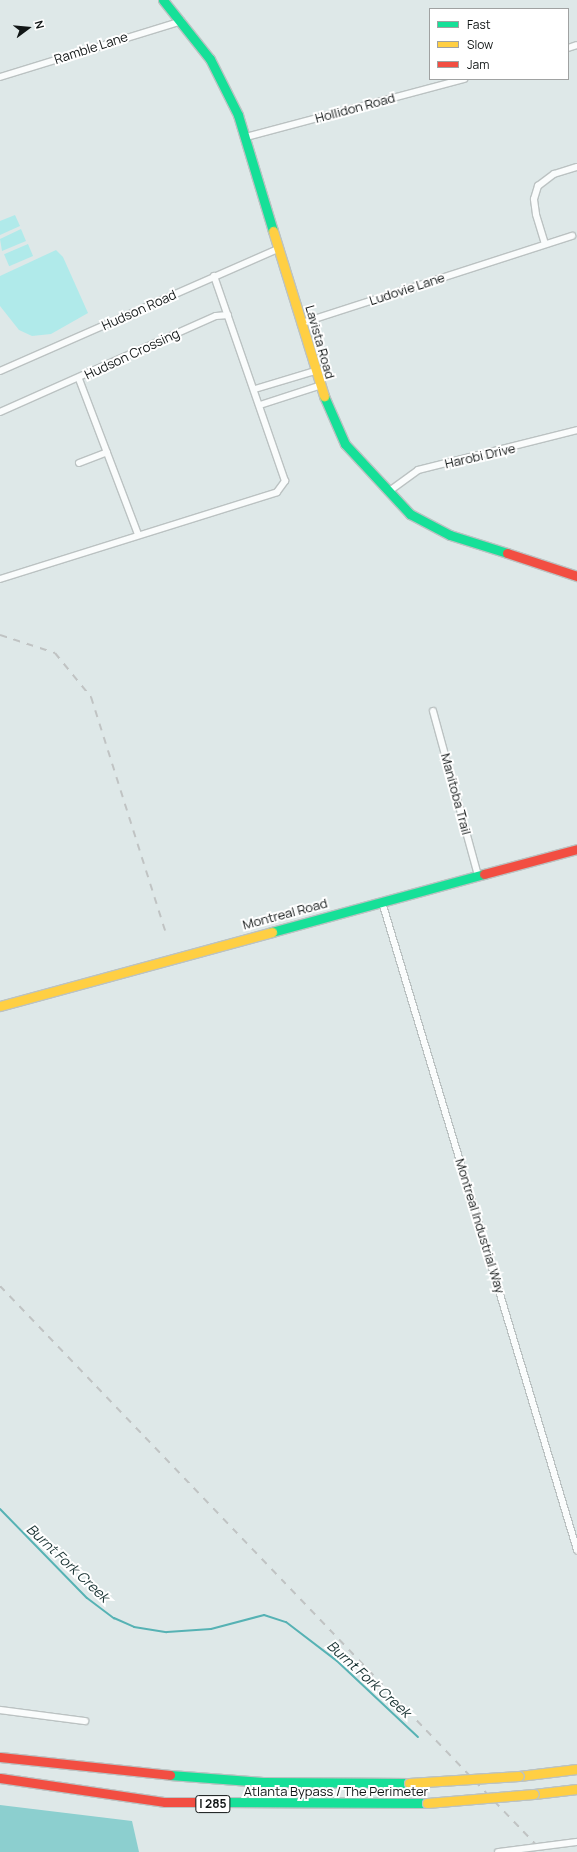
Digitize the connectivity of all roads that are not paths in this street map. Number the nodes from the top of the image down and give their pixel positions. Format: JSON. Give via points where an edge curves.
{"nodes":[{"id":1,"x":163,"y":0,"type":"edge"},
{"id":2,"x":183,"y":21,"type":"junction"},
{"id":3,"x":0,"y":77,"type":"edge"},
{"id":4,"x":460,"y":80,"type":"edge"},
{"id":5,"x":246,"y":137,"type":"junction"},
{"id":6,"x":577,"y":167,"type":"edge"},
{"id":7,"x":572,"y":236,"type":"dead end"},
{"id":8,"x":545,"y":244,"type":"junction"},
{"id":9,"x":278,"y":249,"type":"junction"},
{"id":10,"x":214,"y":276,"type":"junction"},
{"id":11,"x":228,"y":315,"type":"junction"},
{"id":12,"x":302,"y":323,"type":"junction"},
{"id":13,"x":0,"y":371,"type":"edge"},
{"id":14,"x":315,"y":371,"type":"junction"},
{"id":15,"x":79,"y":379,"type":"junction"},
{"id":16,"x":319,"y":386,"type":"junction"},
{"id":17,"x":255,"y":389,"type":"junction"},
{"id":18,"x":260,"y":404,"type":"junction"},
{"id":19,"x":0,"y":412,"type":"edge"},
{"id":20,"x":577,"y":430,"type":"edge"},
{"id":21,"x":107,"y":452,"type":"junction"},
{"id":22,"x":79,"y":463,"type":"dead end"},
{"id":23,"x":388,"y":492,"type":"junction"},
{"id":24,"x":138,"y":534,"type":"junction"},
{"id":25,"x":577,"y":576,"type":"edge"},
{"id":26,"x":0,"y":579,"type":"edge"},
{"id":27,"x":433,"y":712,"type":"dead end"},
{"id":28,"x":577,"y":849,"type":"edge"},
{"id":29,"x":478,"y":876,"type":"junction"},
{"id":30,"x":382,"y":902,"type":"junction"},
{"id":31,"x":0,"y":1006,"type":"edge"},
{"id":32,"x":577,"y":1550,"type":"edge"},
{"id":33,"x":0,"y":1710,"type":"edge"},
{"id":34,"x":85,"y":1721,"type":"dead end"},
{"id":35,"x":0,"y":1757,"type":"edge"},
{"id":36,"x":577,"y":1769,"type":"edge"},
{"id":37,"x":0,"y":1778,"type":"edge"},
{"id":38,"x":577,"y":1789,"type":"edge"},
{"id":39,"x":577,"y":1842,"type":"edge"},
{"id":40,"x":498,"y":1852,"type":"edge"}],
"edges":[{"from":1,"to":2,"type":"main road","name":"Lavista Road"},
{"from":2,"to":3,"type":"street","name":"Ramble Lane"},
{"from":2,"to":5,"type":"main road","name":"Lavista Road","via":[[228,89]]},
{"from":4,"to":5,"type":"street","name":"Hollidon Road"},
{"from":5,"to":9,"type":"main road","name":"Lavista Road"},
{"from":6,"to":8,"type":"street","via":[[554,174],[538,186],[534,199]]},
{"from":7,"to":8,"type":"street","name":"Ludovie Lane"},
{"from":8,"to":12,"type":"street","name":"Ludovie Lane"},
{"from":9,"to":10,"type":"street","name":"Hudson Road"},
{"from":9,"to":12,"type":"main road","name":"Lavista Road"},
{"from":10,"to":11,"type":"street"},
{"from":10,"to":13,"type":"street","name":"Hudson Road"},
{"from":11,"to":15,"type":"street","name":"Hudson Crossing","via":[[216,316]]},
{"from":11,"to":17,"type":"street"},
{"from":12,"to":14,"type":"main road","name":"Lavista Road"},
{"from":14,"to":16,"type":"main road","name":"Lavista Road"},
{"from":14,"to":17,"type":"street"},
{"from":15,"to":19,"type":"street"},
{"from":15,"to":21,"type":"street","name":"Hudson Crossing"},
{"from":16,"to":18,"type":"street"},
{"from":16,"to":23,"type":"main road","name":"Lavista Road","via":[[346,444]]},
{"from":17,"to":18,"type":"street"},
{"from":18,"to":24,"type":"street","via":[[285,481],[277,492]]},
{"from":20,"to":23,"type":"street","name":"Harobi Drive","via":[[418,470]]},
{"from":21,"to":22,"type":"street"},
{"from":21,"to":24,"type":"street","name":"Hudson Crossing"},
{"from":23,"to":25,"type":"main road","name":"Lavista Road","via":[[410,514],[450,535]]},
{"from":24,"to":26,"type":"street"},
{"from":27,"to":29,"type":"street","name":"Manitoba Trail"},
{"from":28,"to":29,"type":"main road","name":"Montreal Road"},
{"from":29,"to":30,"type":"main road","name":"Montreal Road"},
{"from":30,"to":31,"type":"main road","name":"Montreal Road"},
{"from":30,"to":32,"type":"street","name":"Montreal Industrial Way"},
{"from":33,"to":34,"type":"street"},
{"from":35,"to":36,"type":"main road","name":"Atlanta Bypass / The Perimeter","number":"I 285","bridge":true,"via":[[141,1773],[263,1782],[409,1783],[519,1776]]},
{"from":37,"to":38,"type":"main road","name":"Atlanta Bypass / The Perimeter","number":"I 285","bridge":true,"via":[[165,1802],[427,1804]]},
{"from":39,"to":40,"type":"street","bridge":true}]}
